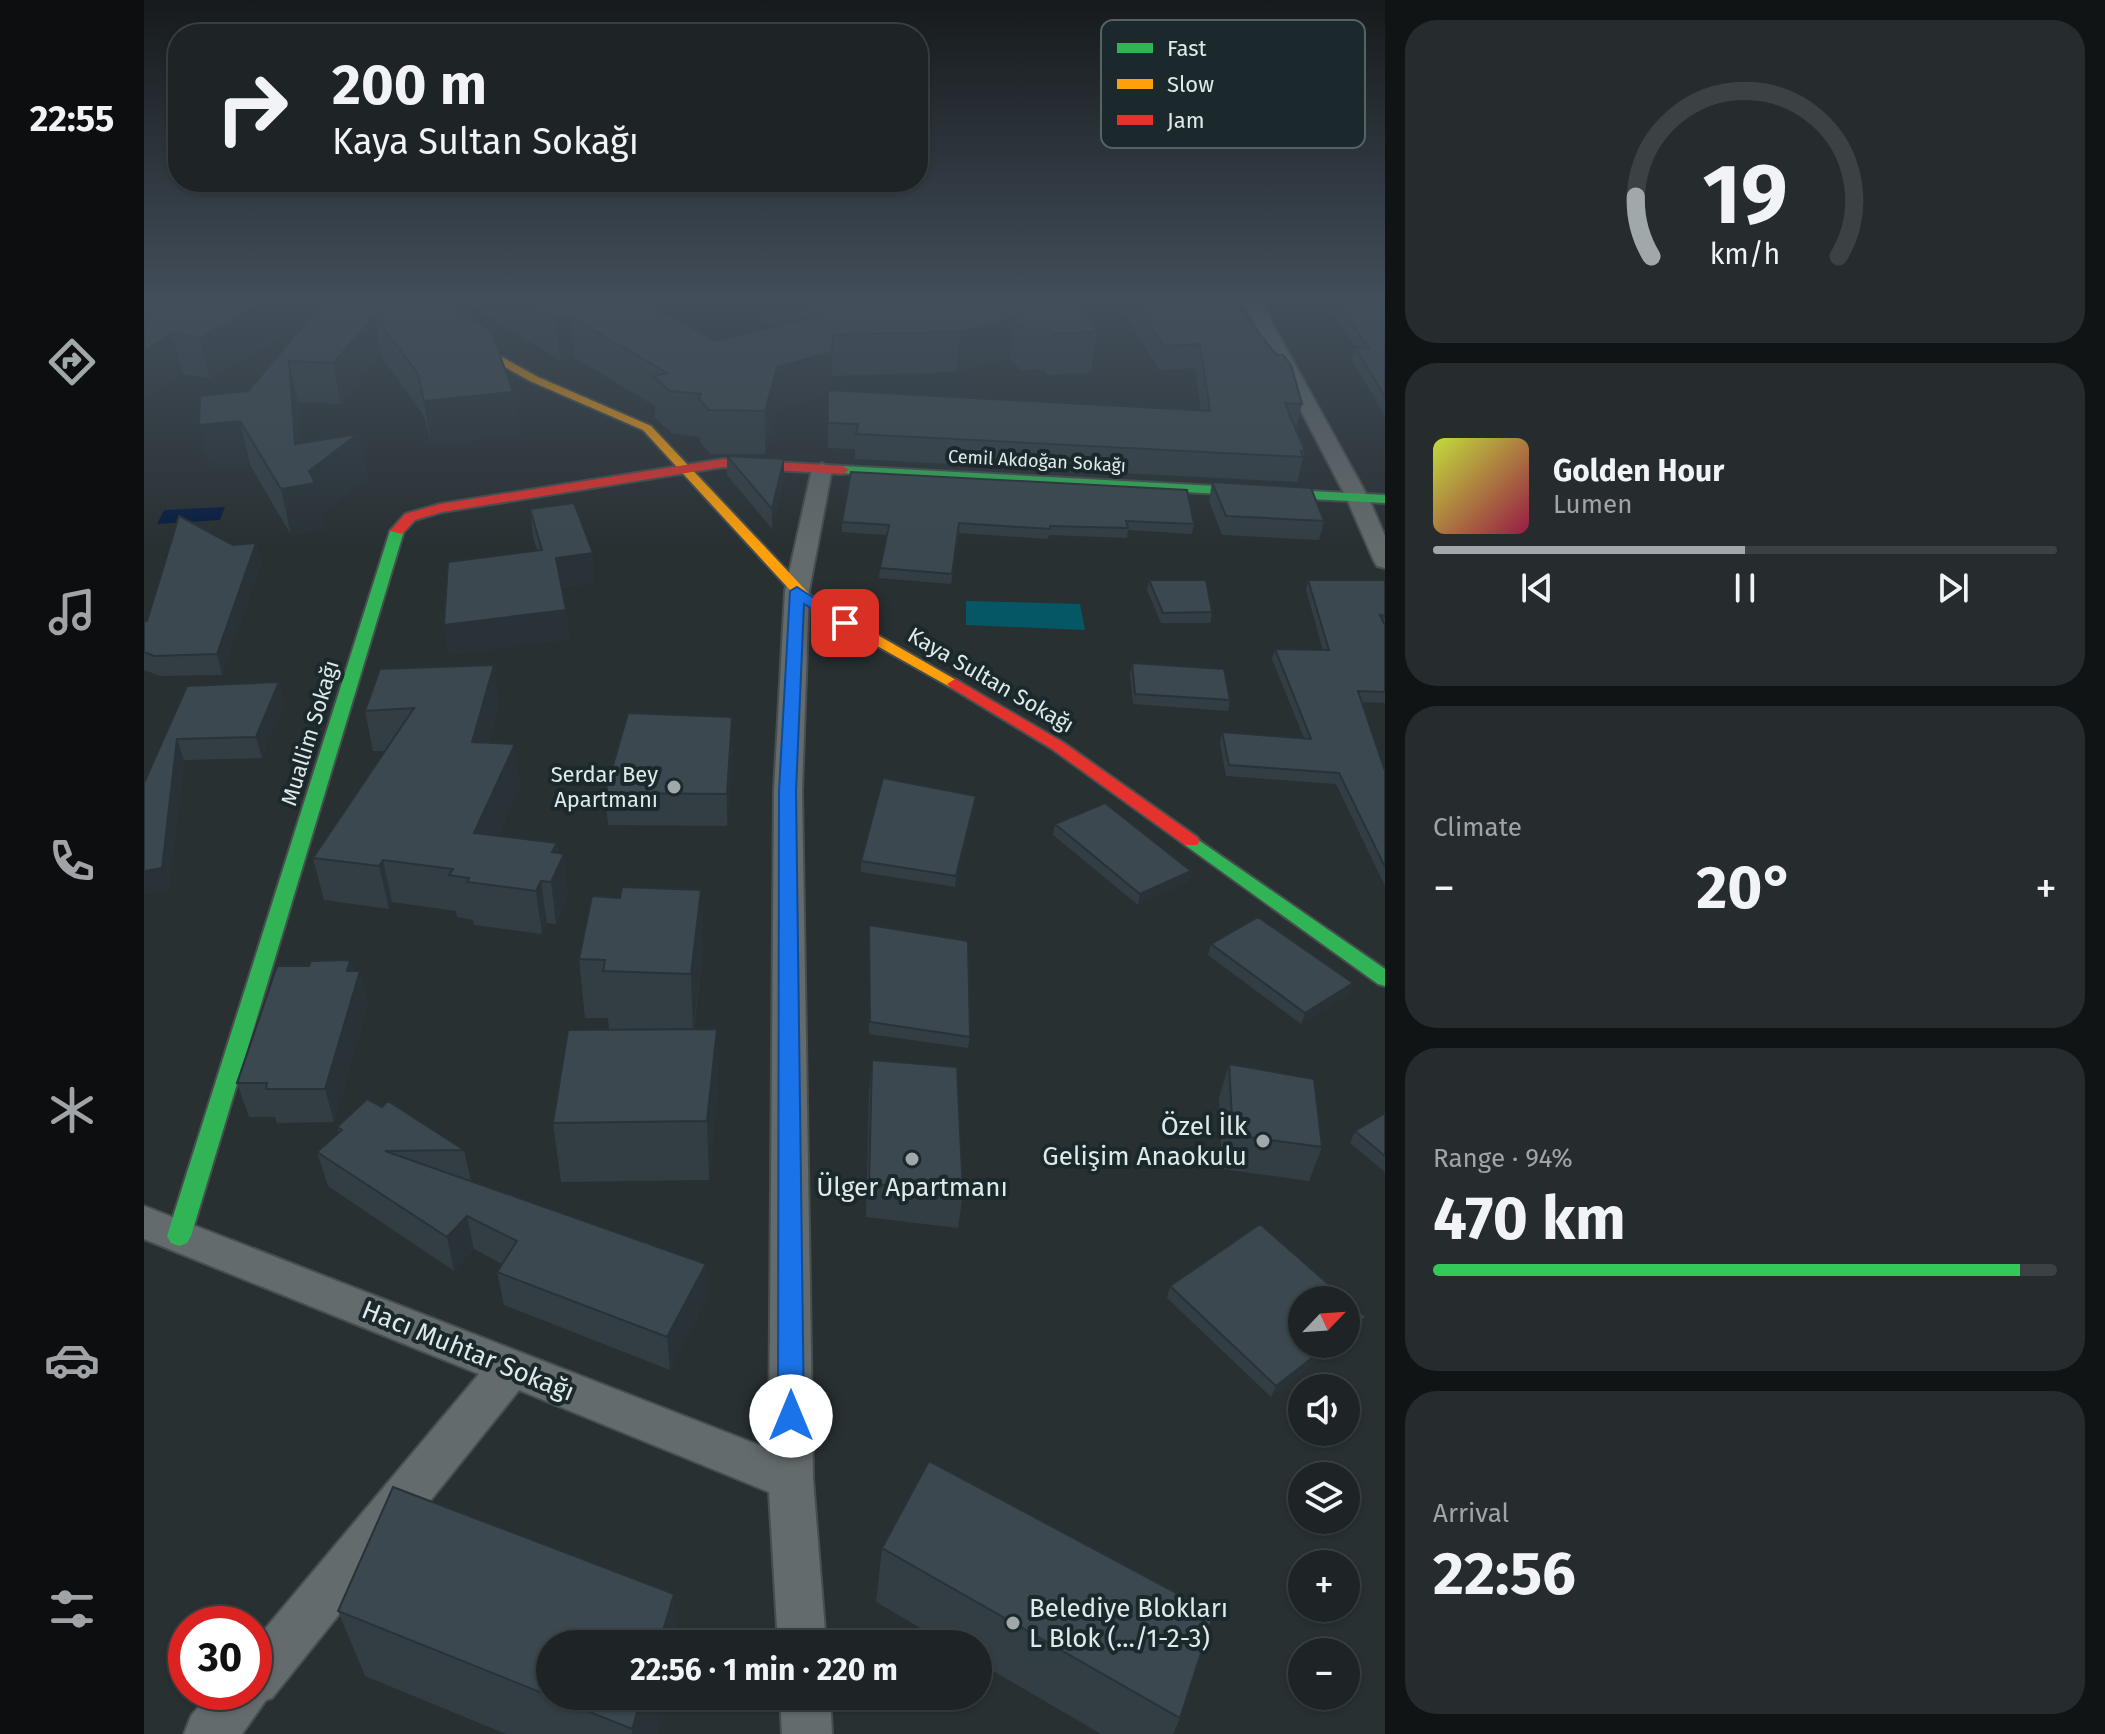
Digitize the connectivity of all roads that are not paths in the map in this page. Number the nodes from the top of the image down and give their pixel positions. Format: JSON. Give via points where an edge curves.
{"nodes":[{"id":1,"x":546,"y":384,"type":"edge"},
{"id":2,"x":1296,"y":384,"type":"edge"},
{"id":3,"x":686,"y":468,"type":"junction"},
{"id":4,"x":822,"y":469,"type":"junction"},
{"id":5,"x":1358,"y":499,"type":"junction"},
{"id":6,"x":1385,"y":499,"type":"edge"},
{"id":7,"x":1385,"y":561,"type":"edge"},
{"id":8,"x":797,"y":591,"type":"junction"},
{"id":9,"x":1385,"y":979,"type":"edge"},
{"id":10,"x":162,"y":1229,"type":"edge"},
{"id":11,"x":511,"y":1368,"type":"junction"},
{"id":12,"x":791,"y":1479,"type":"junction"},
{"id":13,"x":801,"y":1630,"type":"edge"},
{"id":14,"x":272,"y":1658,"type":"edge"},
{"id":15,"x":229,"y":1710,"type":"edge"},
{"id":16,"x":806,"y":1710,"type":"edge"},
{"id":17,"x":209,"y":1734,"type":"edge"},
{"id":18,"x":807,"y":1734,"type":"edge"}],
"edges":[{"from":1,"to":3,"type":"street","name":"Kaya Sultan Sokağı","via":[[641,424]]},
{"from":2,"to":5,"type":"street"},
{"from":3,"to":4,"type":"street","name":"Cemil Akdoğan Sokağı","via":[[723,463]]},
{"from":3,"to":8,"type":"street","name":"Kaya Sultan Sokağı"},
{"from":3,"to":10,"type":"street","name":"Muallim Sokağı","via":[[440,508],[410,517],[398,529]]},
{"from":4,"to":5,"type":"street","name":"Cemil Akdoğan Sokağı"},
{"from":4,"to":8,"type":"street"},
{"from":5,"to":6,"type":"street","name":"Cemil Akdoğan Sokağı"},
{"from":5,"to":7,"type":"street"},
{"from":8,"to":9,"type":"street","name":"Kaya Sultan Sokağı","via":[[821,610],[1058,746]]},
{"from":8,"to":12,"type":"street","via":[[788,791]]},
{"from":10,"to":11,"type":"street","name":"Hacı Muhtar Sokağı"},
{"from":11,"to":12,"type":"street","name":"Hacı Muhtar Sokağı"},
{"from":11,"to":14,"type":"street"},
{"from":12,"to":13,"type":"street"},
{"from":15,"to":17,"type":"street"},
{"from":16,"to":18,"type":"street"}]}
